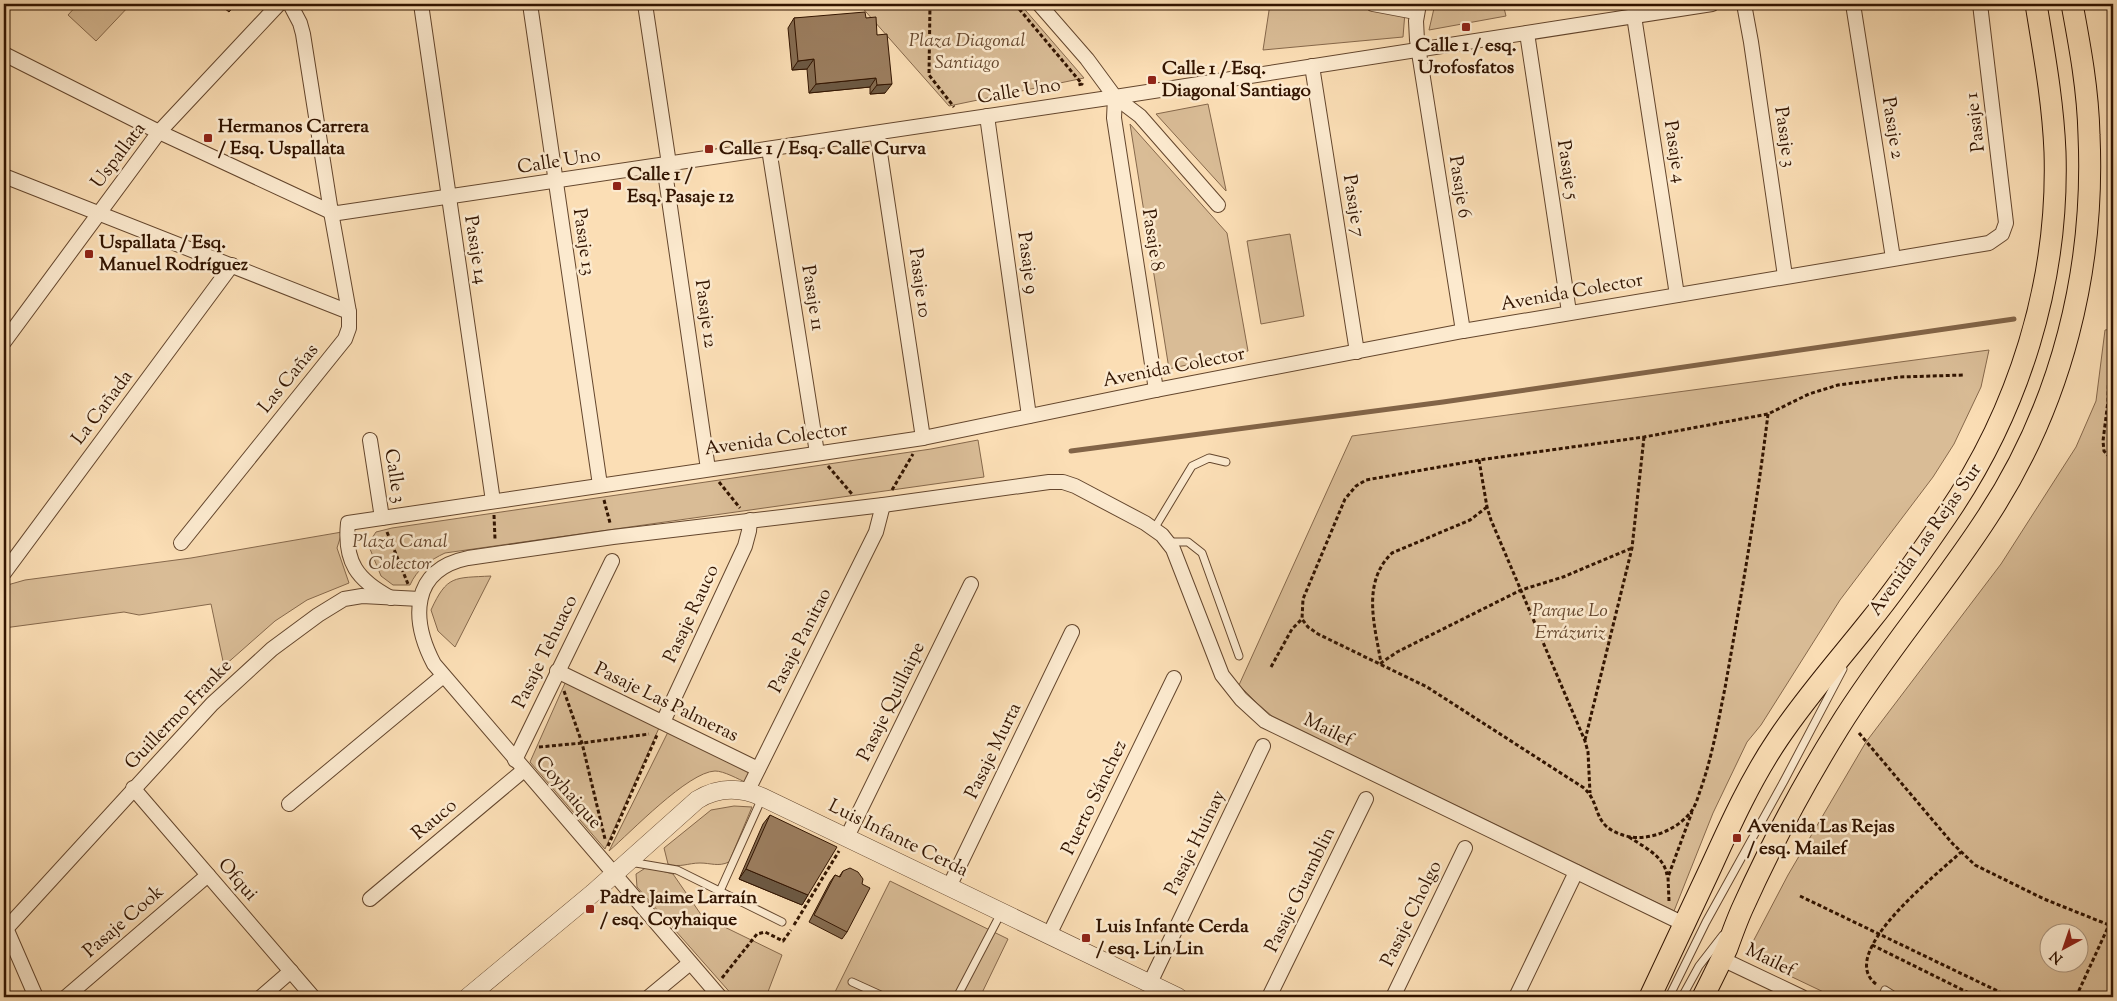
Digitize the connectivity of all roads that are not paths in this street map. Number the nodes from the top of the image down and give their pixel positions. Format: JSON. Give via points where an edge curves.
{"nodes":[{"id":1,"x":279,"y":4,"type":"edge"},
{"id":2,"x":290,"y":4,"type":"edge"},
{"id":3,"x":421,"y":4,"type":"edge"},
{"id":4,"x":530,"y":4,"type":"edge"},
{"id":5,"x":645,"y":4,"type":"edge"},
{"id":6,"x":1039,"y":4,"type":"edge"},
{"id":7,"x":1373,"y":4,"type":"edge"},
{"id":8,"x":1712,"y":4,"type":"edge"},
{"id":9,"x":1744,"y":4,"type":"edge"},
{"id":10,"x":1853,"y":4,"type":"edge"},
{"id":11,"x":1980,"y":4,"type":"edge"},
{"id":12,"x":2036,"y":4,"type":"edge"},
{"id":13,"x":2072,"y":4,"type":"edge"},
{"id":14,"x":1414,"y":8,"type":"edge"},
{"id":15,"x":1656,"y":8,"type":"edge"},
{"id":16,"x":1634,"y":16,"type":"junction"},
{"id":17,"x":1527,"y":32,"type":"junction"},
{"id":18,"x":1419,"y":49,"type":"junction"},
{"id":19,"x":4,"y":54,"type":"edge"},
{"id":20,"x":1312,"y":66,"type":"junction"},
{"id":21,"x":1114,"y":96,"type":"junction"},
{"id":22,"x":987,"y":116,"type":"junction"},
{"id":23,"x":159,"y":132,"type":"junction"},
{"id":24,"x":878,"y":132,"type":"junction"},
{"id":25,"x":770,"y":149,"type":"junction"},
{"id":26,"x":669,"y":164,"type":"junction"},
{"id":27,"x":4,"y":176,"type":"edge"},
{"id":28,"x":556,"y":181,"type":"junction"},
{"id":29,"x":448,"y":197,"type":"junction"},
{"id":30,"x":1218,"y":205,"type":"dead end"},
{"id":31,"x":99,"y":212,"type":"junction"},
{"id":32,"x":331,"y":212,"type":"junction"},
{"id":33,"x":2002,"y":234,"type":"joint"},
{"id":34,"x":1894,"y":258,"type":"junction"},
{"id":35,"x":232,"y":265,"type":"junction"},
{"id":36,"x":1784,"y":276,"type":"junction"},
{"id":37,"x":1676,"y":295,"type":"junction"},
{"id":38,"x":349,"y":312,"type":"junction"},
{"id":39,"x":1569,"y":312,"type":"junction"},
{"id":40,"x":1463,"y":331,"type":"junction"},
{"id":41,"x":4,"y":342,"type":"edge"},
{"id":42,"x":1357,"y":352,"type":"junction"},
{"id":43,"x":1156,"y":390,"type":"junction"},
{"id":44,"x":1029,"y":416,"type":"junction"},
{"id":45,"x":923,"y":438,"type":"junction"},
{"id":46,"x":370,"y":440,"type":"dead end"},
{"id":47,"x":817,"y":453,"type":"junction"},
{"id":48,"x":1226,"y":462,"type":"dead end"},
{"id":49,"x":708,"y":469,"type":"junction"},
{"id":50,"x":600,"y":485,"type":"junction"},
{"id":51,"x":493,"y":501,"type":"junction"},
{"id":52,"x":883,"y":505,"type":"junction"},
{"id":53,"x":382,"y":518,"type":"junction"},
{"id":54,"x":750,"y":520,"type":"junction"},
{"id":55,"x":1154,"y":529,"type":"junction"},
{"id":56,"x":1168,"y":542,"type":"junction"},
{"id":57,"x":181,"y":543,"type":"dead end"},
{"id":58,"x":612,"y":561,"type":"dead end"},
{"id":59,"x":4,"y":573,"type":"edge"},
{"id":60,"x":971,"y":584,"type":"dead end"},
{"id":61,"x":392,"y":598,"type":"junction"},
{"id":62,"x":417,"y":599,"type":"junction"},
{"id":63,"x":1870,"y":621,"type":"junction"},
{"id":64,"x":1072,"y":632,"type":"dead end"},
{"id":65,"x":1239,"y":656,"type":"dead end"},
{"id":66,"x":557,"y":671,"type":"junction"},
{"id":67,"x":442,"y":676,"type":"junction"},
{"id":68,"x":1174,"y":678,"type":"dead end"},
{"id":69,"x":663,"y":722,"type":"junction"},
{"id":70,"x":1263,"y":746,"type":"dead end"},
{"id":71,"x":520,"y":760,"type":"junction"},
{"id":72,"x":758,"y":769,"type":"junction"},
{"id":73,"x":133,"y":788,"type":"junction"},
{"id":74,"x":755,"y":794,"type":"junction"},
{"id":75,"x":1366,"y":798,"type":"dead end"},
{"id":76,"x":289,"y":804,"type":"dead end"},
{"id":77,"x":846,"y":838,"type":"junction"},
{"id":78,"x":1465,"y":848,"type":"dead end"},
{"id":79,"x":627,"y":862,"type":"junction"},
{"id":80,"x":1576,"y":872,"type":"junction"},
{"id":81,"x":613,"y":874,"type":"junction"},
{"id":82,"x":208,"y":875,"type":"junction"},
{"id":83,"x":949,"y":887,"type":"junction"},
{"id":84,"x":720,"y":891,"type":"junction"},
{"id":85,"x":370,"y":899,"type":"dead end"},
{"id":86,"x":1742,"y":909,"type":"junction"},
{"id":87,"x":1001,"y":912,"type":"junction"},
{"id":88,"x":1675,"y":920,"type":"junction"},
{"id":89,"x":782,"y":922,"type":"dead end"},
{"id":90,"x":5,"y":929,"type":"edge"},
{"id":91,"x":1049,"y":935,"type":"junction"},
{"id":92,"x":1722,"y":959,"type":"junction"},
{"id":93,"x":690,"y":963,"type":"junction"},
{"id":94,"x":291,"y":971,"type":"junction"},
{"id":95,"x":852,"y":982,"type":"dead end"},
{"id":96,"x":1150,"y":984,"type":"junction"},
{"id":97,"x":1883,"y":994,"type":"edge"},
{"id":98,"x":36,"y":997,"type":"edge"},
{"id":99,"x":66,"y":997,"type":"edge"},
{"id":100,"x":260,"y":997,"type":"edge"},
{"id":101,"x":313,"y":997,"type":"edge"},
{"id":102,"x":468,"y":997,"type":"edge"},
{"id":103,"x":649,"y":997,"type":"edge"},
{"id":104,"x":720,"y":997,"type":"edge"},
{"id":105,"x":885,"y":997,"type":"edge"},
{"id":106,"x":957,"y":997,"type":"edge"},
{"id":107,"x":1178,"y":997,"type":"edge"},
{"id":108,"x":1269,"y":997,"type":"edge"},
{"id":109,"x":1393,"y":997,"type":"edge"},
{"id":110,"x":1516,"y":997,"type":"edge"},
{"id":111,"x":1650,"y":997,"type":"edge"},
{"id":112,"x":1669,"y":997,"type":"edge"},
{"id":113,"x":1682,"y":997,"type":"edge"},
{"id":114,"x":1703,"y":997,"type":"edge"},
{"id":115,"x":1802,"y":997,"type":"edge"},
{"id":116,"x":1896,"y":997,"type":"edge"}],
"edges":[{"from":1,"to":23,"type":"street","name":"Uspallata"},
{"from":2,"to":32,"type":"street","name":"Las Cañas","via":[[303,34]]},
{"from":3,"to":29,"type":"street","name":"Pasaje 14"},
{"from":4,"to":28,"type":"street","name":"Pasaje 13"},
{"from":5,"to":26,"type":"street","name":"Pasaje 12"},
{"from":6,"to":21,"type":"street"},
{"from":7,"to":14,"type":"street"},
{"from":8,"to":15,"type":"street","name":"Calle Uno"},
{"from":9,"to":36,"type":"street","name":"Pasaje 3"},
{"from":10,"to":34,"type":"street","name":"Pasaje 2"},
{"from":11,"to":33,"type":"street","name":"Pasaje 1","via":[[2006,217]]},
{"from":12,"to":63,"type":"main road","name":"Avenida Las Rejas Sur","via":[[2050,94],[2055,170],[2050,254],[2036,322],[2014,391],[1982,459],[1946,517]]},
{"from":13,"to":86,"type":"main road","name":"Avenida Las Rejas Sur","via":[[2087,97],[2089,208],[2079,290],[2046,404],[2014,472],[1989,515],[1835,734]]},
{"from":14,"to":18,"type":"street","name":"Pasaje 6"},
{"from":15,"to":16,"type":"street","name":"Calle Uno"},
{"from":16,"to":17,"type":"street","name":"Calle Uno"},
{"from":16,"to":37,"type":"street","name":"Pasaje 4"},
{"from":17,"to":18,"type":"street","name":"Calle Uno"},
{"from":17,"to":39,"type":"street","name":"Pasaje 5"},
{"from":18,"to":20,"type":"street","name":"Calle Uno"},
{"from":18,"to":40,"type":"street","name":"Pasaje 6"},
{"from":19,"to":23,"type":"street"},
{"from":20,"to":21,"type":"street","name":"Calle Uno"},
{"from":20,"to":42,"type":"street","name":"Pasaje 7"},
{"from":21,"to":22,"type":"street","name":"Calle Uno"},
{"from":21,"to":30,"type":"street","via":[[1140,116]]},
{"from":21,"to":43,"type":"street","name":"Pasaje 8","via":[[1114,118]]},
{"from":22,"to":24,"type":"street","name":"Calle Uno","via":[[963,113]]},
{"from":22,"to":44,"type":"street","name":"Pasaje 9"},
{"from":23,"to":31,"type":"street","name":"Uspallata"},
{"from":23,"to":32,"type":"street"},
{"from":24,"to":25,"type":"street","name":"Calle Uno"},
{"from":24,"to":45,"type":"street","name":"Pasaje 10"},
{"from":25,"to":26,"type":"street","name":"Calle Uno"},
{"from":25,"to":47,"type":"street","name":"Pasaje 11"},
{"from":26,"to":28,"type":"street","name":"Calle Uno"},
{"from":26,"to":49,"type":"street","name":"Pasaje 12","via":[[666,179]]},
{"from":27,"to":31,"type":"street"},
{"from":28,"to":29,"type":"street","name":"Calle Uno"},
{"from":28,"to":50,"type":"street","name":"Pasaje 13"},
{"from":29,"to":32,"type":"street","name":"Calle Uno","via":[[345,213]]},
{"from":29,"to":51,"type":"street","name":"Pasaje 14"},
{"from":31,"to":35,"type":"street"},
{"from":31,"to":41,"type":"street","name":"Uspallata"},
{"from":32,"to":38,"type":"street","name":"Las Cañas"},
{"from":33,"to":34,"type":"street","name":"Avenida Colector","via":[[1989,243]]},
{"from":34,"to":36,"type":"street","name":"Avenida Colector"},
{"from":35,"to":38,"type":"street"},
{"from":35,"to":59,"type":"street","name":"La Cañada"},
{"from":36,"to":37,"type":"street","name":"Avenida Colector"},
{"from":37,"to":39,"type":"street","name":"Avenida Colector"},
{"from":38,"to":57,"type":"street","name":"Las Cañas","via":[[345,340]]},
{"from":39,"to":40,"type":"street","name":"Avenida Colector"},
{"from":40,"to":42,"type":"street","name":"Avenida Colector"},
{"from":42,"to":43,"type":"street","name":"Avenida Colector"},
{"from":43,"to":44,"type":"street","name":"Avenida Colector"},
{"from":44,"to":45,"type":"street","name":"Avenida Colector"},
{"from":45,"to":47,"type":"street","name":"Avenida Colector"},
{"from":46,"to":53,"type":"street","name":"Calle 3"},
{"from":47,"to":49,"type":"street","name":"Avenida Colector"},
{"from":48,"to":55,"type":"lane","via":[[1209,458],[1192,466]]},
{"from":49,"to":50,"type":"street","name":"Avenida Colector"},
{"from":50,"to":51,"type":"street","name":"Avenida Colector"},
{"from":51,"to":53,"type":"street","name":"Avenida Colector"},
{"from":52,"to":54,"type":"street"},
{"from":52,"to":55,"type":"street","name":"Mailef","via":[[1063,482]]},
{"from":52,"to":72,"type":"street","name":"Pasaje Panitao","via":[[876,532]]},
{"from":53,"to":61,"type":"street","name":"Avenida Colector","via":[[348,523],[346,539],[355,570],[364,580]]},
{"from":54,"to":62,"type":"street","via":[[457,560],[429,579]]},
{"from":54,"to":69,"type":"street","name":"Pasaje Rauco","via":[[745,546]]},
{"from":55,"to":56,"type":"street","name":"Mailef"},
{"from":56,"to":65,"type":"lane","via":[[1188,542],[1202,553]]},
{"from":56,"to":80,"type":"street","name":"Mailef","via":[[1222,675],[1241,699],[1265,721]]},
{"from":58,"to":66,"type":"street","name":"Pasaje Tehuaco"},
{"from":60,"to":77,"type":"street","name":"Pasaje Quillaipe"},
{"from":61,"to":62,"type":"street","name":"Guillermo Franke"},
{"from":61,"to":73,"type":"street","name":"Guillermo Franke","via":[[353,596],[318,615],[272,649],[219,698]]},
{"from":62,"to":67,"type":"street","name":"Coyhaique","via":[[422,636]]},
{"from":63,"to":88,"type":"main road","name":"Avenida Las Rejas Sur","via":[[1776,743]]},
{"from":63,"to":112,"type":"lane","via":[[1706,922]]},
{"from":64,"to":83,"type":"street","name":"Pasaje Murta"},
{"from":66,"to":69,"type":"street","name":"Pasaje Las Palmeras"},
{"from":66,"to":71,"type":"street","name":"Pasaje Tehuaco"},
{"from":67,"to":71,"type":"street","name":"Coyhaique"},
{"from":67,"to":76,"type":"street"},
{"from":68,"to":91,"type":"street","name":"Puerto Sánchez"},
{"from":69,"to":72,"type":"street","name":"Pasaje Las Palmeras"},
{"from":70,"to":96,"type":"street","name":"Pasaje Huinay"},
{"from":71,"to":81,"type":"street","name":"Coyhaique"},
{"from":71,"to":85,"type":"street","name":"Rauco"},
{"from":72,"to":74,"type":"street","name":"Pasaje Panitao"},
{"from":73,"to":82,"type":"street","name":"Ofqui"},
{"from":73,"to":90,"type":"street","name":"Guillermo Franke"},
{"from":74,"to":77,"type":"street","name":"Luis Infante Cerda"},
{"from":74,"to":79,"type":"street","name":"Luis Infante Cerda","via":[[724,790],[705,795]]},
{"from":74,"to":84,"type":"lane"},
{"from":75,"to":108,"type":"street","name":"Pasaje Guamblin"},
{"from":77,"to":83,"type":"street","name":"Luis Infante Cerda"},
{"from":78,"to":109,"type":"street","name":"Pasaje Cholgo"},
{"from":79,"to":81,"type":"street","name":"Luis Infante Cerda"},
{"from":79,"to":84,"type":"lane","via":[[677,870]]},
{"from":80,"to":88,"type":"street","name":"Mailef"},
{"from":80,"to":110,"type":"street"},
{"from":81,"to":93,"type":"street","name":"Coyhaique"},
{"from":81,"to":102,"type":"street","name":"Luis Infante Cerda"},
{"from":82,"to":94,"type":"street","name":"Ofqui"},
{"from":82,"to":99,"type":"street","name":"Pasaje Cook"},
{"from":83,"to":87,"type":"street","name":"Luis Infante Cerda"},
{"from":84,"to":89,"type":"lane"},
{"from":86,"to":92,"type":"main road","name":"Avenida Las Rejas Sur"},
{"from":86,"to":113,"type":"lane","via":[[1699,966]]},
{"from":87,"to":91,"type":"street","name":"Luis Infante Cerda"},
{"from":87,"to":106,"type":"lane"},
{"from":88,"to":111,"type":"main road","name":"Avenida Las Rejas Sur"},
{"from":90,"to":98,"type":"street"},
{"from":91,"to":96,"type":"street","name":"Luis Infante Cerda"},
{"from":92,"to":114,"type":"main road","name":"Avenida Las Rejas Sur"},
{"from":92,"to":115,"type":"street","name":"Mailef"},
{"from":93,"to":103,"type":"street"},
{"from":93,"to":104,"type":"street","name":"Coyhaique"},
{"from":94,"to":100,"type":"street"},
{"from":94,"to":101,"type":"street","name":"Ofqui"},
{"from":95,"to":105,"type":"lane"},
{"from":96,"to":107,"type":"street","name":"Luis Infante Cerda"},
{"from":97,"to":116,"type":"lane"}]}
